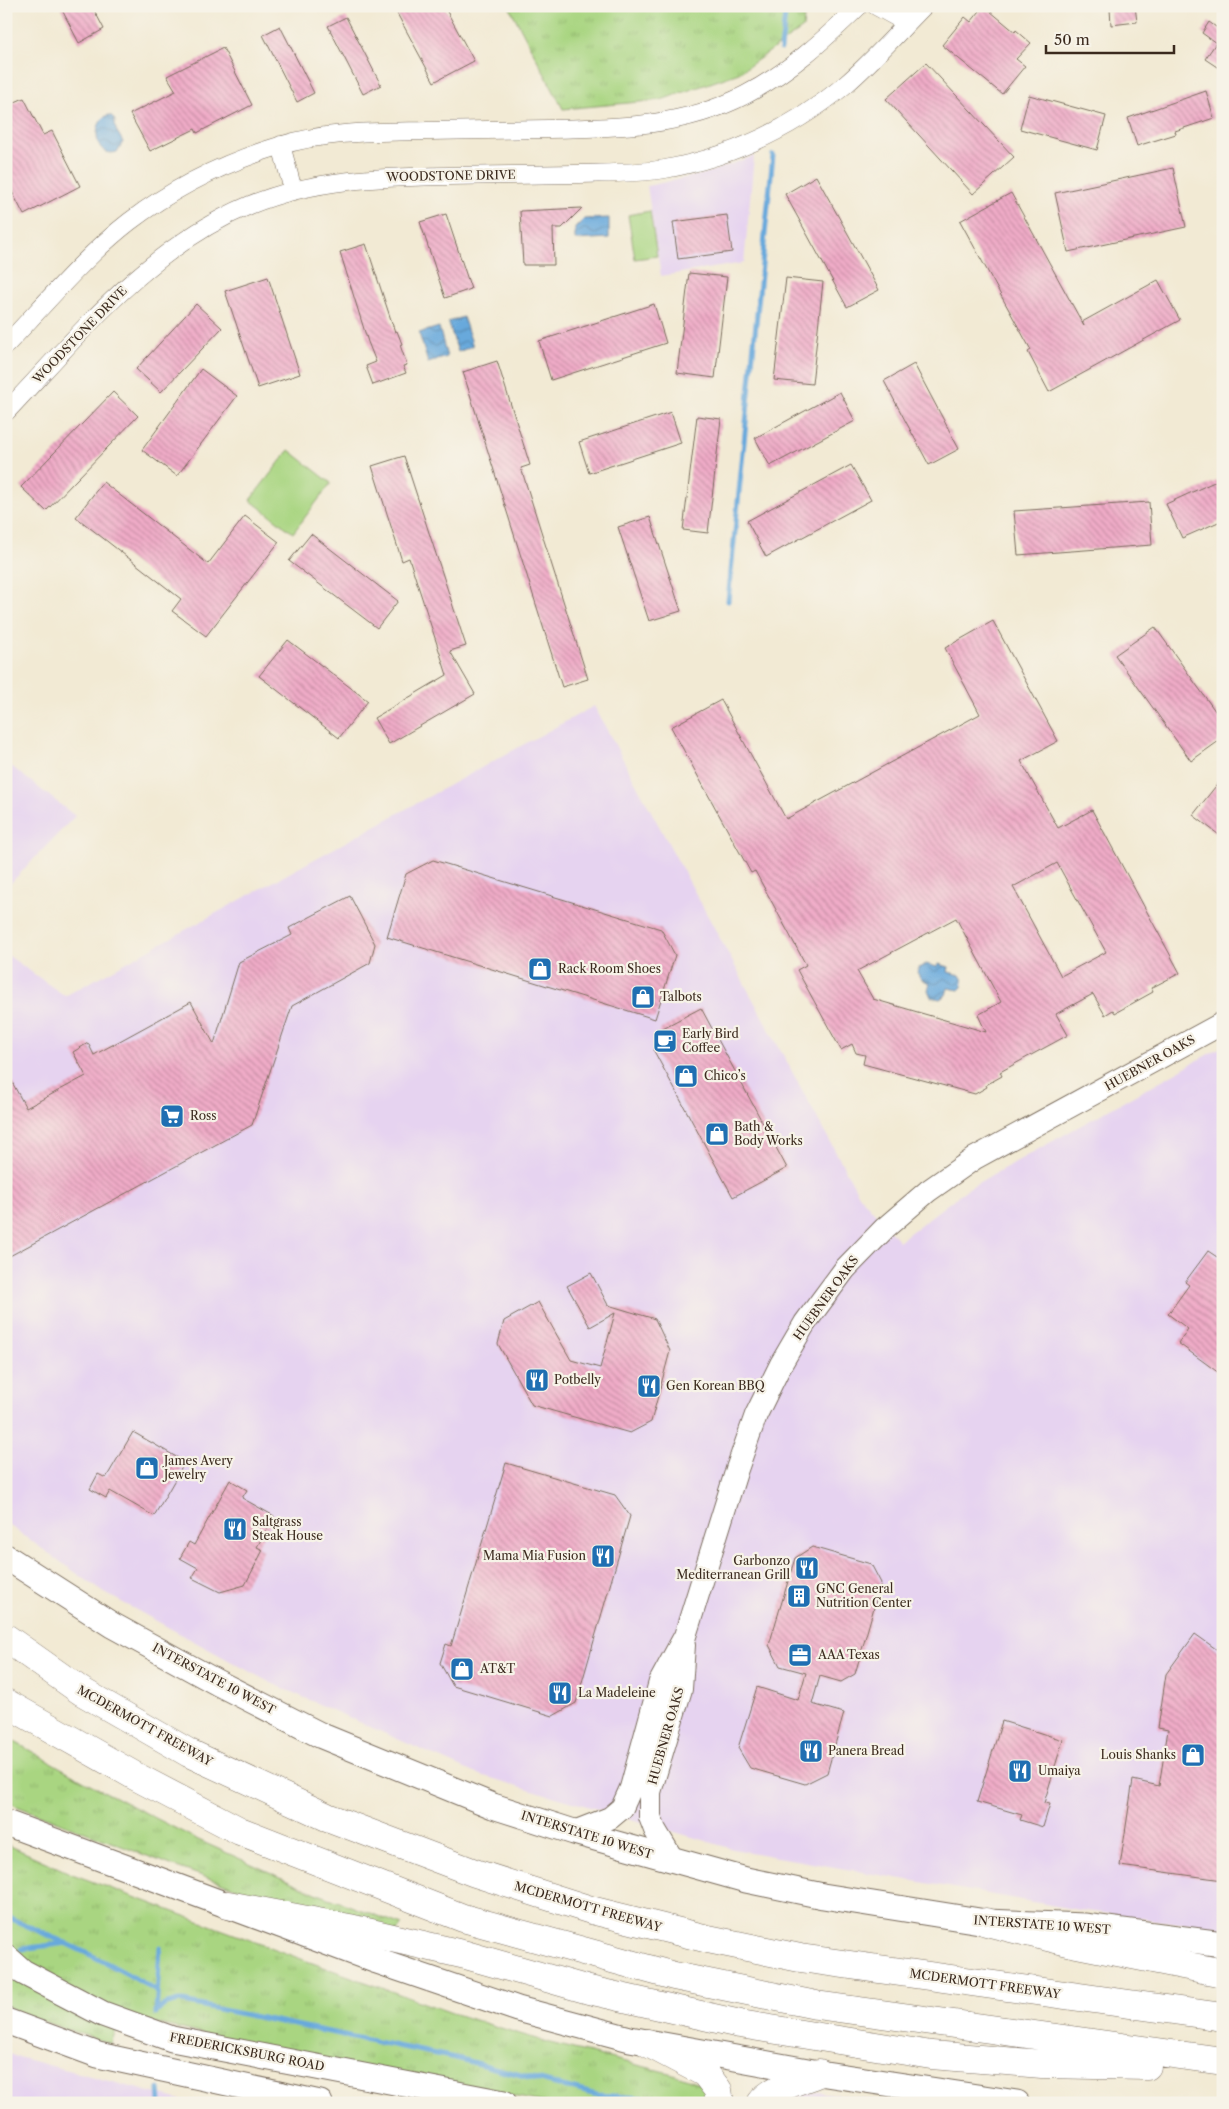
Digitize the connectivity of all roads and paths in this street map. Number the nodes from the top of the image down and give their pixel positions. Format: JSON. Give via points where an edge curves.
{"nodes":[{"id":1,"x":859,"y":6,"type":"edge"},
{"id":2,"x":876,"y":6,"type":"edge"},
{"id":3,"x":924,"y":6,"type":"edge"},
{"id":4,"x":907,"y":23,"type":"junction"},
{"id":5,"x":281,"y":145,"type":"junction"},
{"id":6,"x":293,"y":190,"type":"junction"},
{"id":7,"x":6,"y":345,"type":"edge"},
{"id":8,"x":6,"y":412,"type":"edge"},
{"id":9,"x":1223,"y":1023,"type":"edge"},
{"id":10,"x":6,"y":1557,"type":"edge"},
{"id":11,"x":685,"y":1636,"type":"junction"},
{"id":12,"x":6,"y":1638,"type":"edge"},
{"id":13,"x":6,"y":1703,"type":"edge"},
{"id":14,"x":6,"y":1822,"type":"edge"},
{"id":15,"x":574,"y":1832,"type":"junction"},
{"id":16,"x":673,"y":1860,"type":"junction"},
{"id":17,"x":228,"y":1906,"type":"junction"},
{"id":18,"x":986,"y":1922,"type":"junction"},
{"id":19,"x":1223,"y":1944,"type":"edge"},
{"id":20,"x":6,"y":1957,"type":"edge"},
{"id":21,"x":1223,"y":1973,"type":"edge"},
{"id":22,"x":1223,"y":2017,"type":"edge"},
{"id":23,"x":6,"y":2021,"type":"edge"},
{"id":24,"x":648,"y":2043,"type":"junction"},
{"id":25,"x":1223,"y":2061,"type":"edge"},
{"id":26,"x":1223,"y":2067,"type":"edge"},
{"id":27,"x":819,"y":2073,"type":"junction"},
{"id":28,"x":320,"y":2103,"type":"edge"},
{"id":29,"x":504,"y":2103,"type":"edge"},
{"id":30,"x":720,"y":2103,"type":"edge"},
{"id":31,"x":761,"y":2103,"type":"edge"},
{"id":32,"x":1017,"y":2103,"type":"edge"}],
"edges":[{"from":1,"to":5,"type":"street","via":[[790,68],[744,96],[683,118],[612,128],[344,133]]},
{"from":2,"to":4,"type":"street"},
{"from":3,"to":4,"type":"street","name":"WOODSTONE DRIVE"},
{"from":4,"to":6,"type":"street","name":"WOODSTONE DRIVE","via":[[846,84],[813,109],[775,132],[697,162],[634,173],[382,177]]},
{"from":5,"to":6,"type":"street"},
{"from":5,"to":7,"type":"street","via":[[244,158],[165,196],[129,222],[101,246]]},
{"from":6,"to":8,"type":"street","name":"WOODSTONE DRIVE","via":[[212,223],[170,249],[107,306]]},
{"from":9,"to":11,"type":"street","name":"HUEBNER OAKS","via":[[975,1158],[928,1190],[845,1269],[805,1323],[780,1364],[756,1415]]},
{"from":10,"to":15,"type":"main road","name":"INTERSTATE 10 WEST","via":[[112,1625],[322,1736],[493,1806]]},
{"from":11,"to":15,"type":"street","name":"HUEBNER OAKS","via":[[660,1682],[631,1788],[622,1808],[610,1818]]},
{"from":11,"to":16,"type":"street","name":"HUEBNER OAKS","via":[[681,1688],[650,1792],[650,1817]]},
{"from":12,"to":22,"type":"main road","name":"MCDERMOTT FREEWAY","via":[[81,1690],[189,1753],[327,1817],[475,1873],[592,1910],[800,1958]]},
{"from":13,"to":25,"type":"main road","via":[[135,1776],[240,1830],[463,1918],[674,1976],[816,2005]]},
{"from":14,"to":17,"type":"main road"},
{"from":15,"to":16,"type":"main road","name":"INTERSTATE 10 WEST"},
{"from":16,"to":18,"type":"main road","name":"INTERSTATE 10 WEST","via":[[823,1896]]},
{"from":17,"to":24,"type":"main road","via":[[518,2009]]},
{"from":17,"to":26,"type":"main road","via":[[349,1928],[466,1955],[589,1990],[740,2024],[816,2037],[931,2055],[1042,2064]]},
{"from":18,"to":19,"type":"main road","name":"INTERSTATE 10 WEST","via":[[1084,1926]]},
{"from":18,"to":21,"type":"main road"},
{"from":20,"to":29,"type":"main road","name":"FREDERICKSBURG ROAD","via":[[23,1972],[103,2014],[172,2039]]},
{"from":23,"to":28,"type":"main road","via":[[98,2055]]},
{"from":24,"to":27,"type":"main road"},
{"from":24,"to":30,"type":"main road","via":[[704,2073],[718,2090]]},
{"from":27,"to":31,"type":"main road","via":[[787,2085]]},
{"from":27,"to":32,"type":"main road"}]}
